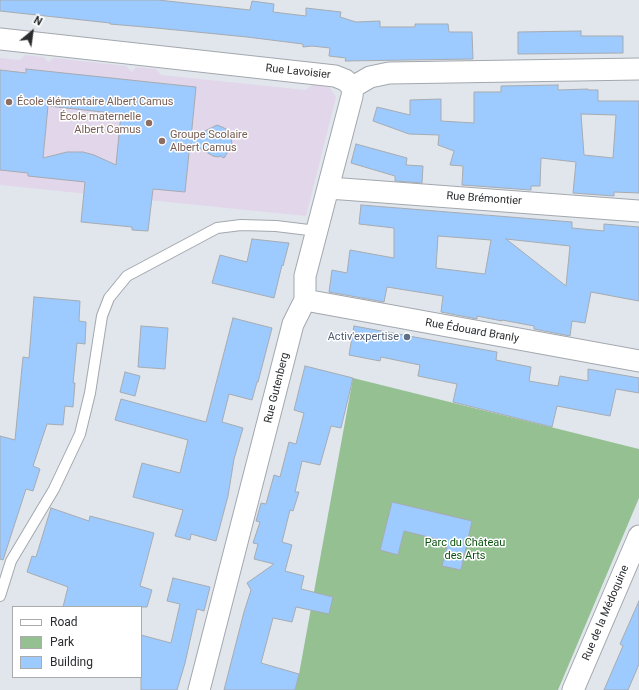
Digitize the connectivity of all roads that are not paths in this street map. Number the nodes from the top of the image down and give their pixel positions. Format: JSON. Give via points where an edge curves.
{"nodes":[{"id":1,"x":0,"y":40,"type":"edge"},
{"id":2,"x":639,"y":69,"type":"edge"},
{"id":3,"x":353,"y":87,"type":"junction"},
{"id":4,"x":329,"y":188,"type":"junction"},
{"id":5,"x":639,"y":211,"type":"edge"},
{"id":6,"x":317,"y":231,"type":"junction"},
{"id":7,"x":305,"y":300,"type":"junction"},
{"id":8,"x":639,"y":361,"type":"edge"},
{"id":9,"x":639,"y":536,"type":"edge"},
{"id":10,"x":0,"y":596,"type":"edge"},
{"id":11,"x":199,"y":690,"type":"edge"},
{"id":12,"x":573,"y":690,"type":"edge"}],
"edges":[{"from":1,"to":3,"type":"street","name":"Rue Lavoisier","via":[[335,76]]},
{"from":2,"to":3,"type":"street","via":[[389,73],[370,77]]},
{"from":3,"to":4,"type":"street","name":"Rue Gutenberg"},
{"from":4,"to":5,"type":"street","name":"Rue Brémontier"},
{"from":4,"to":6,"type":"street","name":"Rue Gutenberg"},
{"from":6,"to":7,"type":"street","name":"Rue Gutenberg","via":[[305,276]]},
{"from":6,"to":10,"type":"lane","via":[[241,225],[216,228],[127,276],[109,298],[102,316],[90,393],[80,434],[54,488],[11,561]]},
{"from":7,"to":8,"type":"street","name":"Rue Édouard Branly"},
{"from":7,"to":11,"type":"street","name":"Rue Gutenberg","via":[[293,324]]},
{"from":9,"to":12,"type":"street","name":"Rue de la Médoquine"}]}
